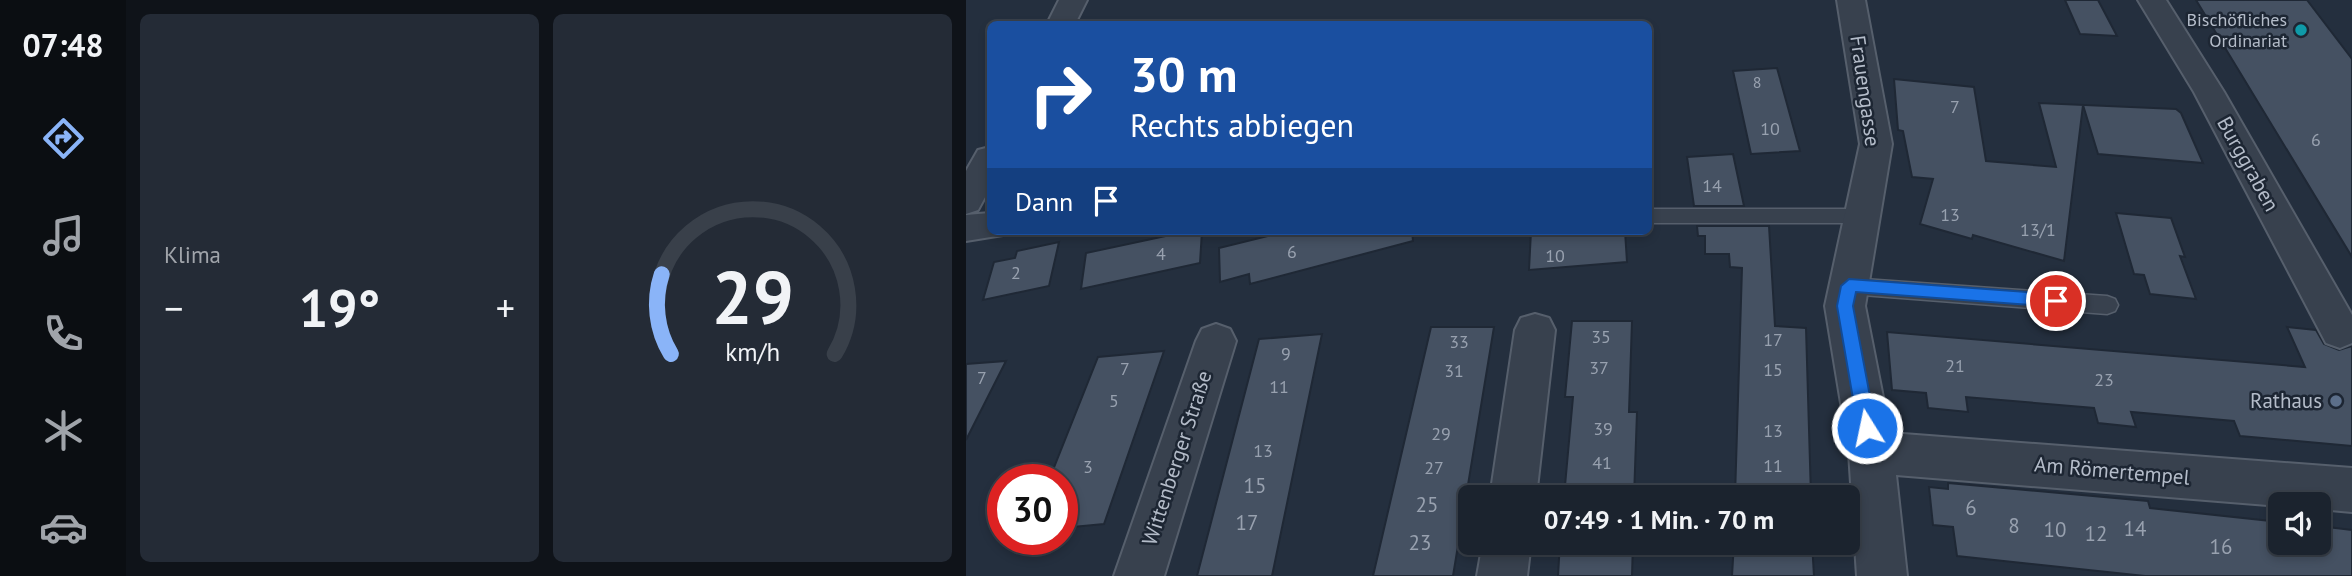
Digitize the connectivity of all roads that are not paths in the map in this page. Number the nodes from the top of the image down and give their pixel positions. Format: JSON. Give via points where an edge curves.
{"nodes":[{"id":1,"x":1073,"y":0,"type":"edge"},
{"id":2,"x":1851,"y":0,"type":"edge"},
{"id":3,"x":2152,"y":0,"type":"edge"},
{"id":4,"x":1062,"y":21,"type":"edge"},
{"id":5,"x":987,"y":148,"type":"edge"},
{"id":6,"x":966,"y":150,"type":"edge"},
{"id":7,"x":987,"y":163,"type":"edge"},
{"id":8,"x":966,"y":201,"type":"edge"},
{"id":9,"x":1652,"y":216,"type":"dead end"},
{"id":10,"x":1864,"y":216,"type":"junction"},
{"id":11,"x":987,"y":226,"type":"edge"},
{"id":12,"x":966,"y":229,"type":"edge"},
{"id":13,"x":1847,"y":296,"type":"junction"},
{"id":14,"x":2107,"y":304,"type":"dead end"},
{"id":15,"x":1535,"y":330,"type":"dead end"},
{"id":16,"x":2340,"y":331,"type":"dead end"},
{"id":17,"x":1216,"y":341,"type":"dead end"},
{"id":18,"x":1871,"y":452,"type":"junction"},
{"id":19,"x":1515,"y":485,"type":"edge"},
{"id":20,"x":2352,"y":490,"type":"edge"},
{"id":21,"x":1505,"y":555,"type":"edge"},
{"id":22,"x":1139,"y":576,"type":"edge"},
{"id":23,"x":1502,"y":576,"type":"edge"},
{"id":24,"x":1882,"y":576,"type":"edge"}],
"edges":[{"from":1,"to":4,"type":"street"},
{"from":2,"to":10,"type":"street","name":"Frauengasse","via":[[1877,144]]},
{"from":3,"to":16,"type":"street","name":"Burggraben"},
{"from":5,"to":6,"type":"street"},
{"from":7,"to":8,"type":"street"},
{"from":9,"to":10,"type":"lane"},
{"from":10,"to":13,"type":"street","name":"Frauengasse"},
{"from":11,"to":12,"type":"street"},
{"from":13,"to":14,"type":"lane"},
{"from":13,"to":18,"type":"street"},
{"from":15,"to":19,"type":"street"},
{"from":17,"to":22,"type":"street","name":"Wittenberger Straße"},
{"from":18,"to":20,"type":"street","name":"Am Römertempel"},
{"from":18,"to":24,"type":"street"},
{"from":21,"to":23,"type":"street"}]}
